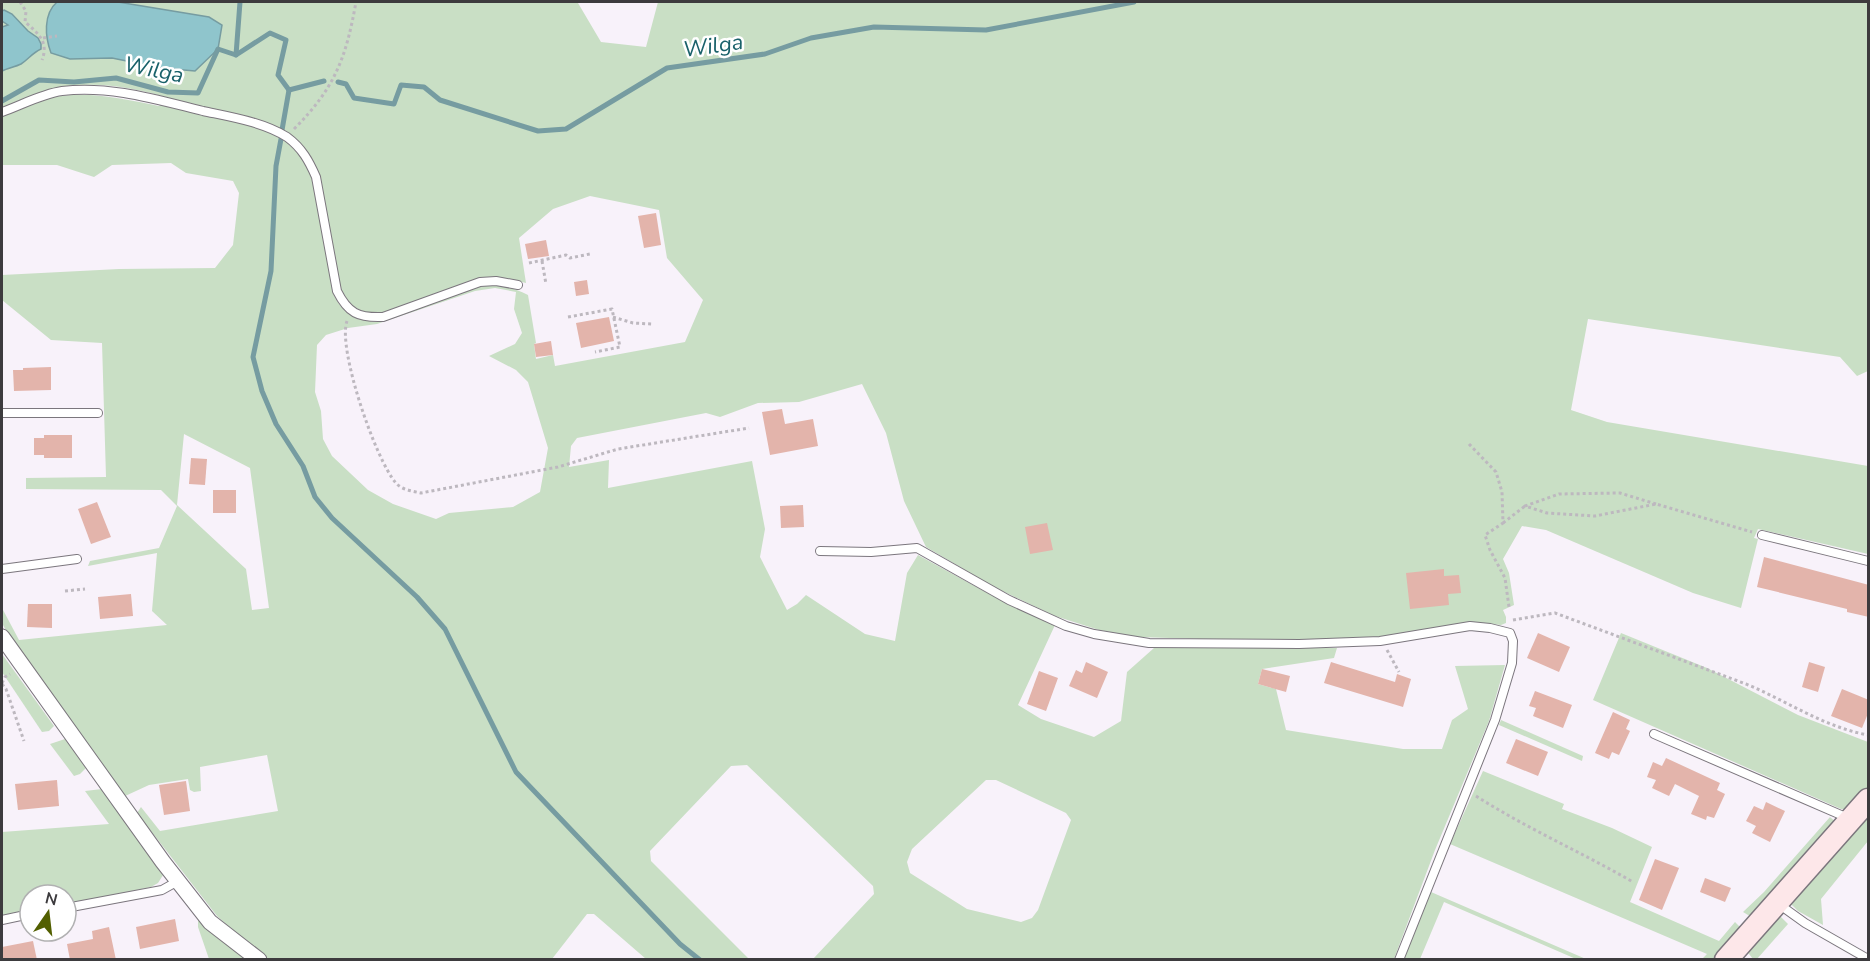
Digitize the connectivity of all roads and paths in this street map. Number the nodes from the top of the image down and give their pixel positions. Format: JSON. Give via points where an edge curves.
{"nodes":[{"id":1,"x":20,"y":2,"type":"edge"},
{"id":2,"x":356,"y":2,"type":"edge"},
{"id":3,"x":57,"y":36,"type":"dead end"},
{"id":4,"x":43,"y":38,"type":"junction"},
{"id":5,"x":42,"y":60,"type":"dead end"},
{"id":6,"x":2,"y":112,"type":"edge"},
{"id":7,"x":286,"y":137,"type":"junction"},
{"id":8,"x":590,"y":254,"type":"dead end"},
{"id":9,"x":542,"y":261,"type":"junction"},
{"id":10,"x":529,"y":264,"type":"dead end"},
{"id":11,"x":546,"y":284,"type":"dead end"},
{"id":12,"x":518,"y":285,"type":"dead end"},
{"id":13,"x":355,"y":314,"type":"junction"},
{"id":14,"x":568,"y":317,"type":"dead end"},
{"id":15,"x":613,"y":317,"type":"junction"},
{"id":16,"x":652,"y":324,"type":"dead end"},
{"id":17,"x":595,"y":352,"type":"dead end"},
{"id":18,"x":98,"y":413,"type":"dead end"},
{"id":19,"x":2,"y":414,"type":"edge"},
{"id":20,"x":749,"y":428,"type":"dead end"},
{"id":21,"x":1469,"y":444,"type":"dead end"},
{"id":22,"x":1656,"y":504,"type":"junction"},
{"id":23,"x":1525,"y":506,"type":"junction"},
{"id":24,"x":1503,"y":523,"type":"junction"},
{"id":25,"x":1762,"y":535,"type":"joint"},
{"id":26,"x":820,"y":551,"type":"dead end"},
{"id":27,"x":77,"y":559,"type":"dead end"},
{"id":28,"x":1869,"y":561,"type":"edge"},
{"id":29,"x":2,"y":569,"type":"edge"},
{"id":30,"x":85,"y":589,"type":"dead end"},
{"id":31,"x":65,"y":591,"type":"dead end"},
{"id":32,"x":1509,"y":607,"type":"dead end"},
{"id":33,"x":1512,"y":621,"type":"dead end"},
{"id":34,"x":2,"y":638,"type":"edge"},
{"id":35,"x":1384,"y":646,"type":"dead end"},
{"id":36,"x":1399,"y":672,"type":"dead end"},
{"id":37,"x":5,"y":677,"type":"dead end"},
{"id":38,"x":2,"y":684,"type":"edge"},
{"id":39,"x":1654,"y":734,"type":"dead end"},
{"id":40,"x":1869,"y":735,"type":"edge"},
{"id":41,"x":24,"y":741,"type":"dead end"},
{"id":42,"x":1467,"y":790,"type":"junction"},
{"id":43,"x":1869,"y":800,"type":"edge"},
{"id":44,"x":1851,"y":820,"type":"junction"},
{"id":45,"x":178,"y":881,"type":"junction"},
{"id":46,"x":1633,"y":882,"type":"dead end"},
{"id":47,"x":1777,"y":902,"type":"junction"},
{"id":48,"x":78,"y":906,"type":"edge"},
{"id":49,"x":18,"y":917,"type":"edge"},
{"id":50,"x":2,"y":920,"type":"edge"},
{"id":51,"x":1869,"y":959,"type":"edge"},
{"id":52,"x":259,"y":960,"type":"edge"},
{"id":53,"x":1399,"y":960,"type":"edge"},
{"id":54,"x":1726,"y":960,"type":"edge"}],
"edges":[{"from":1,"to":4,"type":"path","via":[[26,11],[25,22]]},
{"from":2,"to":7,"type":"path","via":[[336,75],[324,96]]},
{"from":3,"to":4,"type":"path"},
{"from":4,"to":5,"type":"path"},
{"from":6,"to":7,"type":"lane","via":[[61,91],[102,91],[232,118]]},
{"from":7,"to":13,"type":"lane","via":[[310,161],[337,291],[344,305]]},
{"from":8,"to":9,"type":"path"},
{"from":9,"to":10,"type":"path"},
{"from":9,"to":11,"type":"path"},
{"from":12,"to":13,"type":"lane","via":[[480,282],[383,317]]},
{"from":13,"to":20,"type":"path","via":[[346,322],[345,333],[358,396],[380,459],[396,484],[405,490],[421,493],[558,467],[618,449]]},
{"from":14,"to":15,"type":"path","via":[[612,309]]},
{"from":15,"to":16,"type":"path"},
{"from":15,"to":17,"type":"path","via":[[620,347]]},
{"from":18,"to":19,"type":"lane"},
{"from":21,"to":24,"type":"path","via":[[1496,472],[1502,492]]},
{"from":22,"to":23,"type":"path","via":[[1595,516],[1547,513]]},
{"from":22,"to":23,"type":"path","via":[[1620,493],[1579,493],[1559,494]]},
{"from":22,"to":25,"type":"path"},
{"from":23,"to":24,"type":"path"},
{"from":24,"to":32,"type":"path","via":[[1485,535],[1505,578]]},
{"from":25,"to":28,"type":"lane"},
{"from":26,"to":42,"type":"lane","via":[[917,548],[1057,622],[1094,634],[1149,643],[1380,641],[1470,626],[1510,633],[1512,663],[1506,688]]},
{"from":27,"to":29,"type":"lane"},
{"from":30,"to":31,"type":"path"},
{"from":33,"to":40,"type":"path","via":[[1555,613],[1771,694],[1811,717]]},
{"from":34,"to":45,"type":"street"},
{"from":35,"to":36,"type":"path"},
{"from":37,"to":38,"type":"path"},
{"from":38,"to":41,"type":"path"},
{"from":39,"to":44,"type":"lane"},
{"from":42,"to":46,"type":"path","via":[[1540,834]]},
{"from":42,"to":53,"type":"lane"},
{"from":43,"to":44,"type":"street"},
{"from":44,"to":47,"type":"street"},
{"from":45,"to":48,"type":"lane","via":[[162,890]]},
{"from":45,"to":52,"type":"street","via":[[210,922]]},
{"from":47,"to":51,"type":"lane","via":[[1788,913]]},
{"from":47,"to":54,"type":"street"},
{"from":49,"to":50,"type":"lane"}]}
